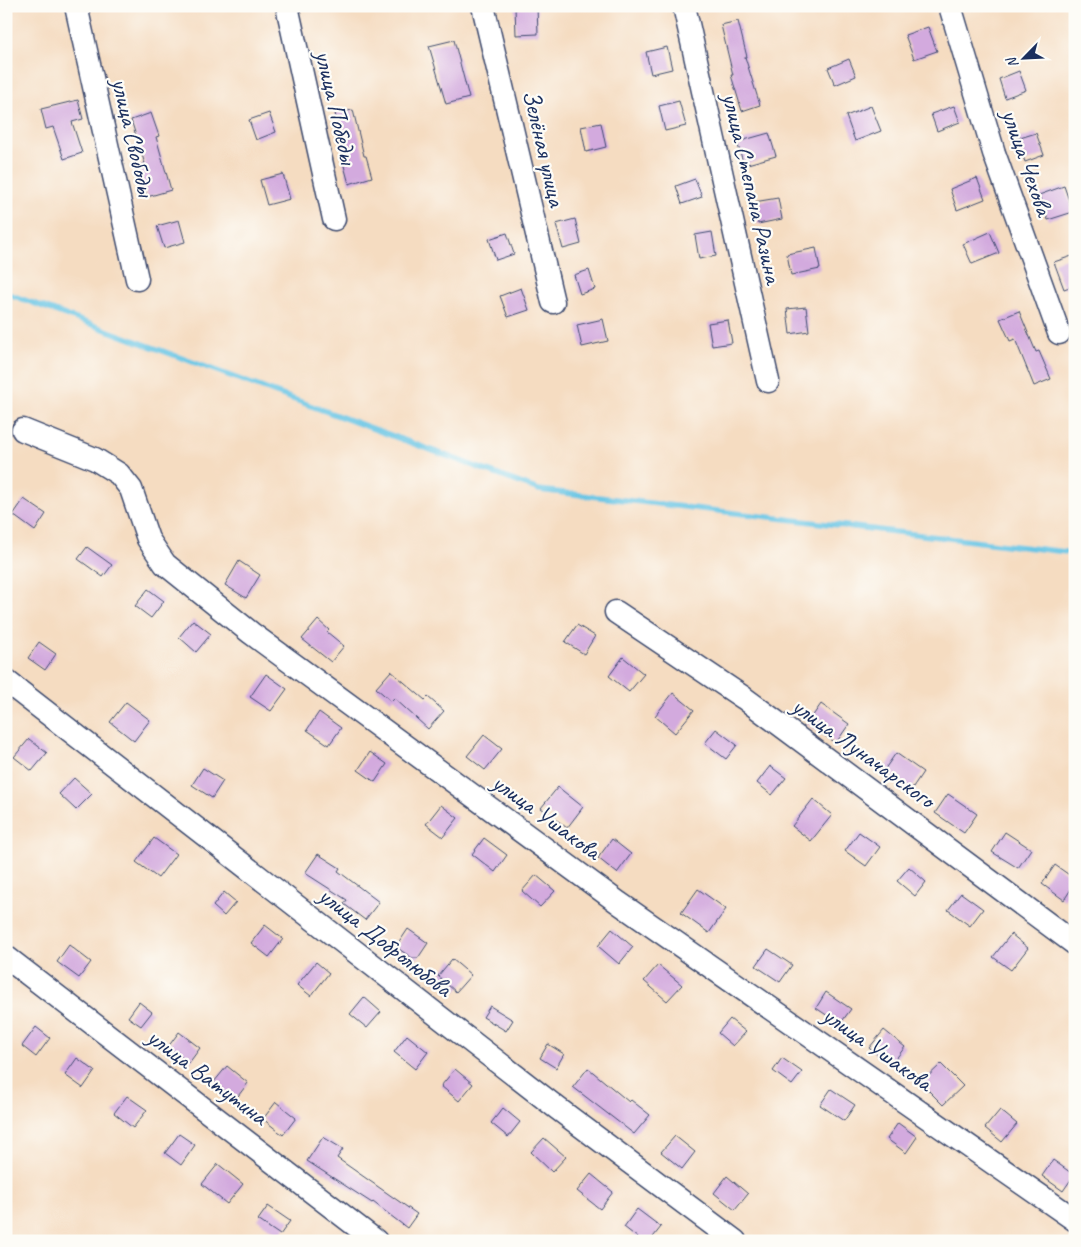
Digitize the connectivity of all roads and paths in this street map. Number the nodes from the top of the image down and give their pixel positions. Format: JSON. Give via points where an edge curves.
{"nodes":[{"id":1,"x":76,"y":6,"type":"edge"},
{"id":2,"x":287,"y":6,"type":"edge"},
{"id":3,"x":483,"y":6,"type":"edge"},
{"id":4,"x":684,"y":6,"type":"edge"},
{"id":5,"x":950,"y":6,"type":"edge"},
{"id":6,"x":334,"y":219,"type":"dead end"},
{"id":7,"x":137,"y":279,"type":"dead end"},
{"id":8,"x":553,"y":302,"type":"dead end"},
{"id":9,"x":1059,"y":333,"type":"dead end"},
{"id":10,"x":768,"y":381,"type":"dead end"},
{"id":11,"x":23,"y":430,"type":"dead end"},
{"id":12,"x":616,"y":612,"type":"dead end"},
{"id":13,"x":6,"y":681,"type":"edge"},
{"id":14,"x":1075,"y":944,"type":"edge"},
{"id":15,"x":6,"y":957,"type":"edge"},
{"id":16,"x":1075,"y":1220,"type":"edge"},
{"id":17,"x":376,"y":1241,"type":"edge"},
{"id":18,"x":735,"y":1241,"type":"edge"}],
"edges":[{"from":1,"to":7,"type":"street","name":"улица Свободы"},
{"from":2,"to":6,"type":"street","name":"улица Победы"},
{"from":3,"to":8,"type":"street","name":"Зелёная улица"},
{"from":4,"to":10,"type":"street","name":"улица Степана Разина"},
{"from":5,"to":9,"type":"street","name":"улица Чехова","via":[[994,153]]},
{"from":11,"to":16,"type":"street","name":"улица Ушакова","via":[[95,459],[119,474],[131,489],[148,539],[165,564],[251,633],[619,902]]},
{"from":12,"to":14,"type":"street","name":"улица Луначарского","via":[[744,698]]},
{"from":13,"to":18,"type":"street","name":"улица Добролюбова","via":[[549,1102]]},
{"from":15,"to":17,"type":"street","name":"улица Ватутина"}]}
